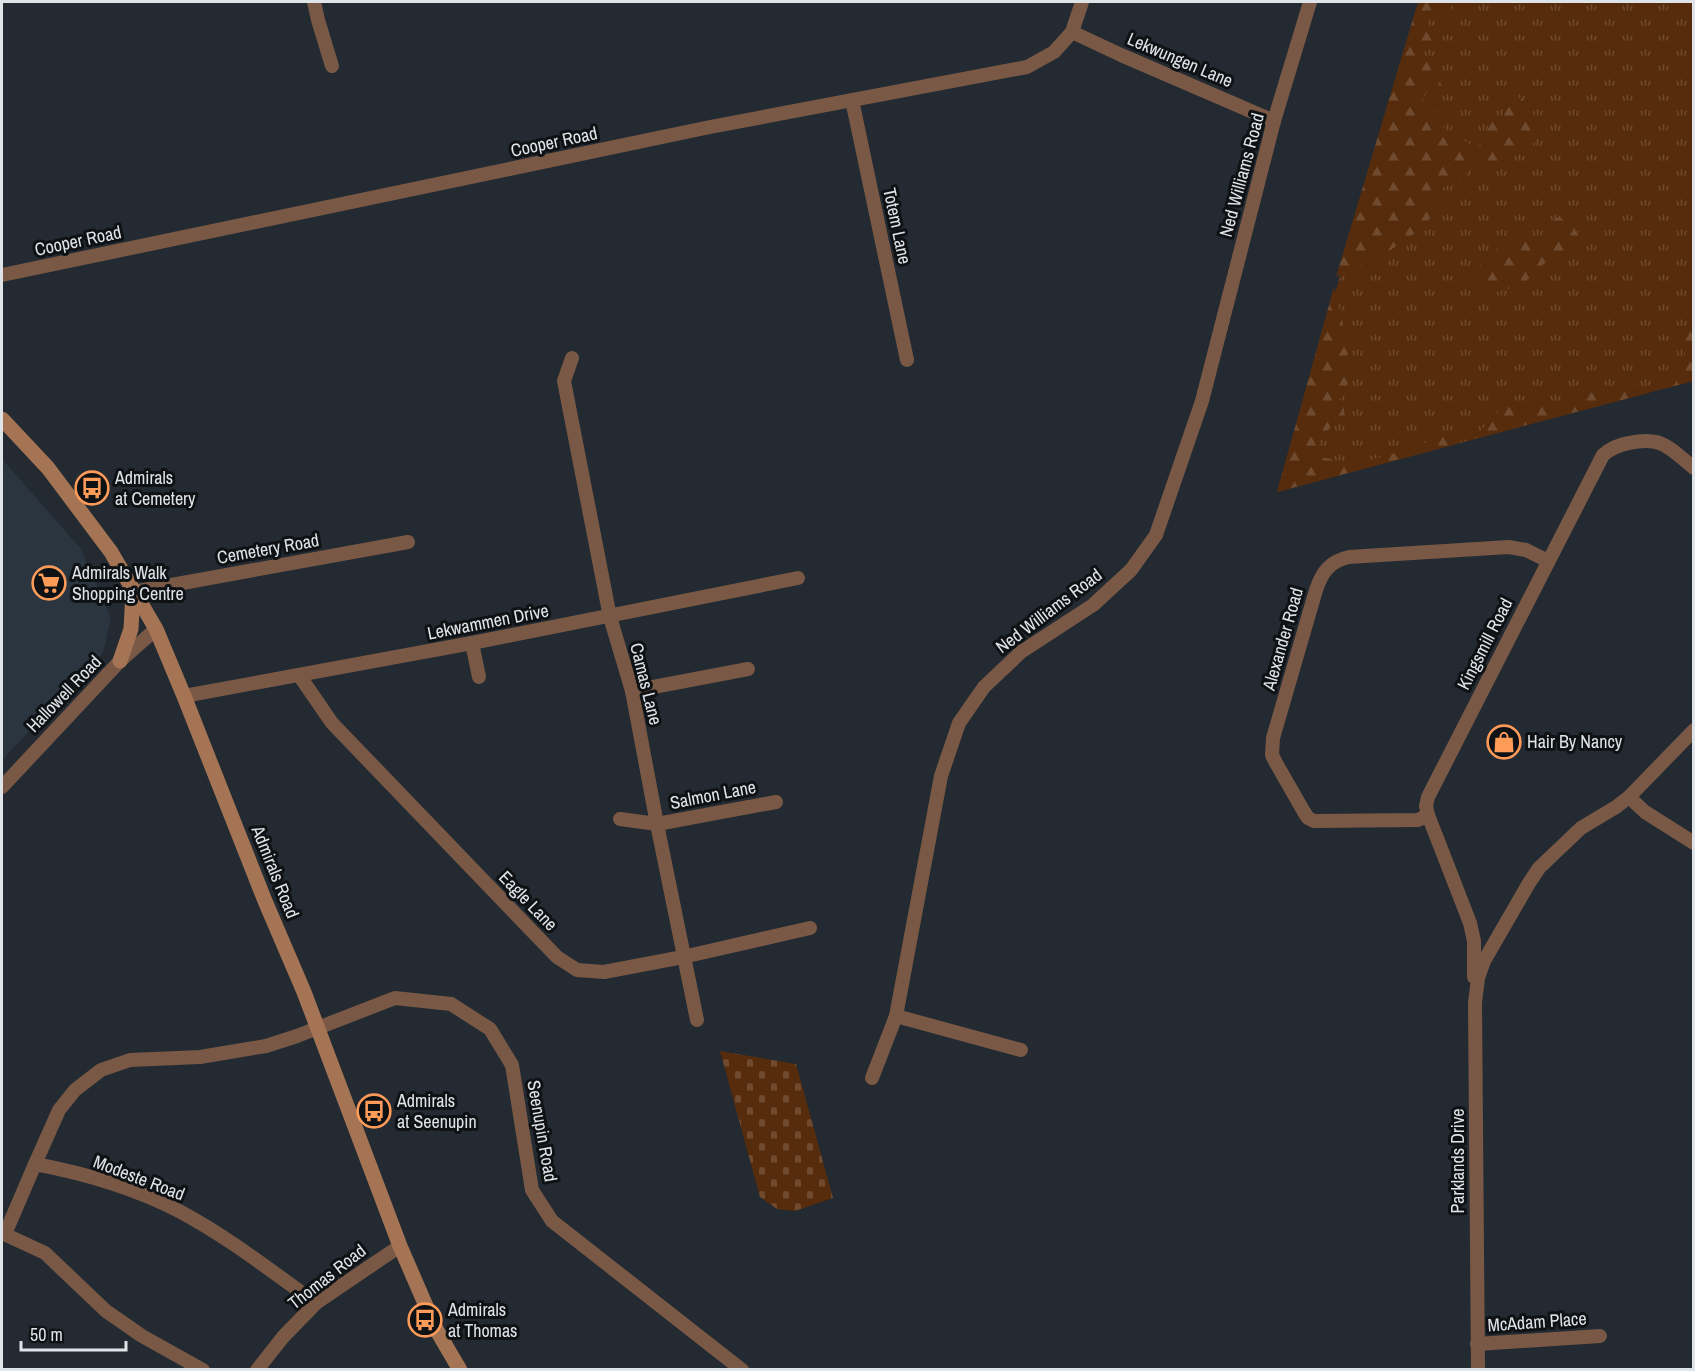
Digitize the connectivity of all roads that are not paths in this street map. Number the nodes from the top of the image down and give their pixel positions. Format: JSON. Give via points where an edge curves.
{"nodes":[{"id":1,"x":314,"y":2,"type":"edge"},
{"id":2,"x":1082,"y":2,"type":"edge"},
{"id":3,"x":1310,"y":2,"type":"edge"},
{"id":4,"x":1072,"y":32,"type":"junction"},
{"id":5,"x":332,"y":66,"type":"dead end"},
{"id":6,"x":852,"y":100,"type":"junction"},
{"id":7,"x":1274,"y":121,"type":"junction"},
{"id":8,"x":2,"y":275,"type":"edge"},
{"id":9,"x":572,"y":358,"type":"dead end"},
{"id":10,"x":907,"y":360,"type":"dead end"},
{"id":11,"x":2,"y":419,"type":"edge"},
{"id":12,"x":1694,"y":468,"type":"edge"},
{"id":13,"x":408,"y":542,"type":"dead end"},
{"id":14,"x":1548,"y":561,"type":"junction"},
{"id":15,"x":798,"y":578,"type":"dead end"},
{"id":16,"x":133,"y":592,"type":"junction"},
{"id":17,"x":610,"y":617,"type":"junction"},
{"id":18,"x":156,"y":629,"type":"junction"},
{"id":19,"x":472,"y":643,"type":"junction"},
{"id":20,"x":120,"y":660,"type":"junction"},
{"id":21,"x":748,"y":669,"type":"dead end"},
{"id":22,"x":299,"y":675,"type":"junction"},
{"id":23,"x":479,"y":677,"type":"dead end"},
{"id":24,"x":632,"y":691,"type":"junction"},
{"id":25,"x":184,"y":696,"type":"junction"},
{"id":26,"x":1694,"y":730,"type":"edge"},
{"id":27,"x":2,"y":787,"type":"edge"},
{"id":28,"x":1629,"y":797,"type":"junction"},
{"id":29,"x":776,"y":802,"type":"dead end"},
{"id":30,"x":1428,"y":815,"type":"junction"},
{"id":31,"x":620,"y":819,"type":"dead end"},
{"id":32,"x":657,"y":824,"type":"junction"},
{"id":33,"x":1694,"y":843,"type":"edge"},
{"id":34,"x":810,"y":928,"type":"dead end"},
{"id":35,"x":1481,"y":954,"type":"junction"},
{"id":36,"x":683,"y":957,"type":"junction"},
{"id":37,"x":896,"y":1016,"type":"junction"},
{"id":38,"x":697,"y":1020,"type":"dead end"},
{"id":39,"x":318,"y":1028,"type":"junction"},
{"id":40,"x":1021,"y":1050,"type":"dead end"},
{"id":41,"x":872,"y":1078,"type":"dead end"},
{"id":42,"x":35,"y":1164,"type":"junction"},
{"id":43,"x":3,"y":1233,"type":"edge"},
{"id":44,"x":400,"y":1246,"type":"junction"},
{"id":45,"x":316,"y":1303,"type":"junction"},
{"id":46,"x":1600,"y":1336,"type":"dead end"},
{"id":47,"x":1478,"y":1344,"type":"junction"},
{"id":48,"x":203,"y":1370,"type":"edge"},
{"id":49,"x":257,"y":1370,"type":"edge"},
{"id":50,"x":460,"y":1370,"type":"edge"},
{"id":51,"x":742,"y":1370,"type":"edge"},
{"id":52,"x":1478,"y":1370,"type":"edge"}],
"edges":[{"from":1,"to":5,"type":"street"},
{"from":2,"to":4,"type":"street","name":"Cooper Road"},
{"from":3,"to":7,"type":"street","name":"Ned Williams Road"},
{"from":4,"to":6,"type":"street","name":"Cooper Road","via":[[1054,52],[1027,67]]},
{"from":4,"to":7,"type":"street","name":"Lekwungen Lane"},
{"from":6,"to":8,"type":"street","name":"Cooper Road"},
{"from":6,"to":10,"type":"street","name":"Totem Lane"},
{"from":7,"to":37,"type":"street","name":"Ned Williams Road","via":[[1202,400],[1156,535],[1131,570],[1093,605],[1021,652],[984,687],[959,723],[941,776]]},
{"from":9,"to":17,"type":"street","name":"Camas Lane","via":[[564,381]]},
{"from":11,"to":16,"type":"main road","name":"Admirals Road","via":[[48,468],[111,552]]},
{"from":12,"to":14,"type":"street","name":"Kingsmill Road","via":[[1655,441],[1641,440],[1608,450]]},
{"from":13,"to":16,"type":"street","name":"Cemetery Road"},
{"from":14,"to":30,"type":"street","name":"Kingsmill Road","via":[[1428,797]]},
{"from":14,"to":30,"type":"street","name":"Alexander Road","via":[[1526,550],[1500,547],[1349,557],[1334,562],[1323,573],[1273,738],[1272,755],[1304,812],[1314,821],[1418,820]]},
{"from":15,"to":17,"type":"street","name":"Lekwammen Drive"},
{"from":16,"to":18,"type":"main road","name":"Admirals Road"},
{"from":16,"to":20,"type":"main road","via":[[131,629]]},
{"from":17,"to":19,"type":"street","name":"Lekwammen Drive"},
{"from":17,"to":24,"type":"street","name":"Camas Lane"},
{"from":18,"to":20,"type":"street","name":"Hallowell Road"},
{"from":18,"to":25,"type":"main road","name":"Admirals Road"},
{"from":19,"to":22,"type":"street","name":"Lekwammen Drive"},
{"from":19,"to":23,"type":"street"},
{"from":20,"to":27,"type":"street","name":"Hallowell Road"},
{"from":21,"to":24,"type":"street"},
{"from":22,"to":25,"type":"street","name":"Lekwammen Drive"},
{"from":22,"to":36,"type":"street","name":"Eagle Lane","via":[[332,723],[557,957],[577,969],[604,972]]},
{"from":24,"to":32,"type":"street","name":"Camas Lane"},
{"from":25,"to":39,"type":"main road","name":"Admirals Road"},
{"from":26,"to":28,"type":"street","name":"Parklands Drive"},
{"from":28,"to":33,"type":"street","via":[[1651,817]]},
{"from":28,"to":35,"type":"street","name":"Parklands Drive","via":[[1581,828],[1539,868]]},
{"from":29,"to":32,"type":"street","name":"Salmon Lane"},
{"from":30,"to":35,"type":"street"},
{"from":31,"to":32,"type":"street","name":"Salmon Lane"},
{"from":32,"to":36,"type":"street","name":"Camas Lane"},
{"from":34,"to":36,"type":"street","name":"Eagle Lane"},
{"from":35,"to":47,"type":"street","name":"Parklands Drive","via":[[1475,1003]]},
{"from":36,"to":38,"type":"street","name":"Camas Lane"},
{"from":37,"to":40,"type":"street"},
{"from":37,"to":41,"type":"street","name":"Ned Williams Road"},
{"from":39,"to":42,"type":"street","name":"Seenupin Road","via":[[266,1046],[200,1057],[130,1060],[101,1070],[75,1090],[59,1110]]},
{"from":39,"to":44,"type":"main road","name":"Admirals Road"},
{"from":39,"to":51,"type":"street","name":"Seenupin Road","via":[[395,998],[451,1004],[490,1029],[512,1065],[532,1190],[552,1221]]},
{"from":42,"to":43,"type":"street"},
{"from":42,"to":45,"type":"street","name":"Modeste Road","via":[[74,1171],[178,1211],[230,1241]]},
{"from":43,"to":48,"type":"street","via":[[45,1253],[106,1311]]},
{"from":44,"to":45,"type":"street","name":"Thomas Road"},
{"from":44,"to":50,"type":"main road","name":"Admirals Road","via":[[436,1329]]},
{"from":45,"to":49,"type":"street","name":"Thomas Road"},
{"from":46,"to":47,"type":"street","name":"McAdam Place"},
{"from":47,"to":52,"type":"street","name":"Parklands Drive"}]}
